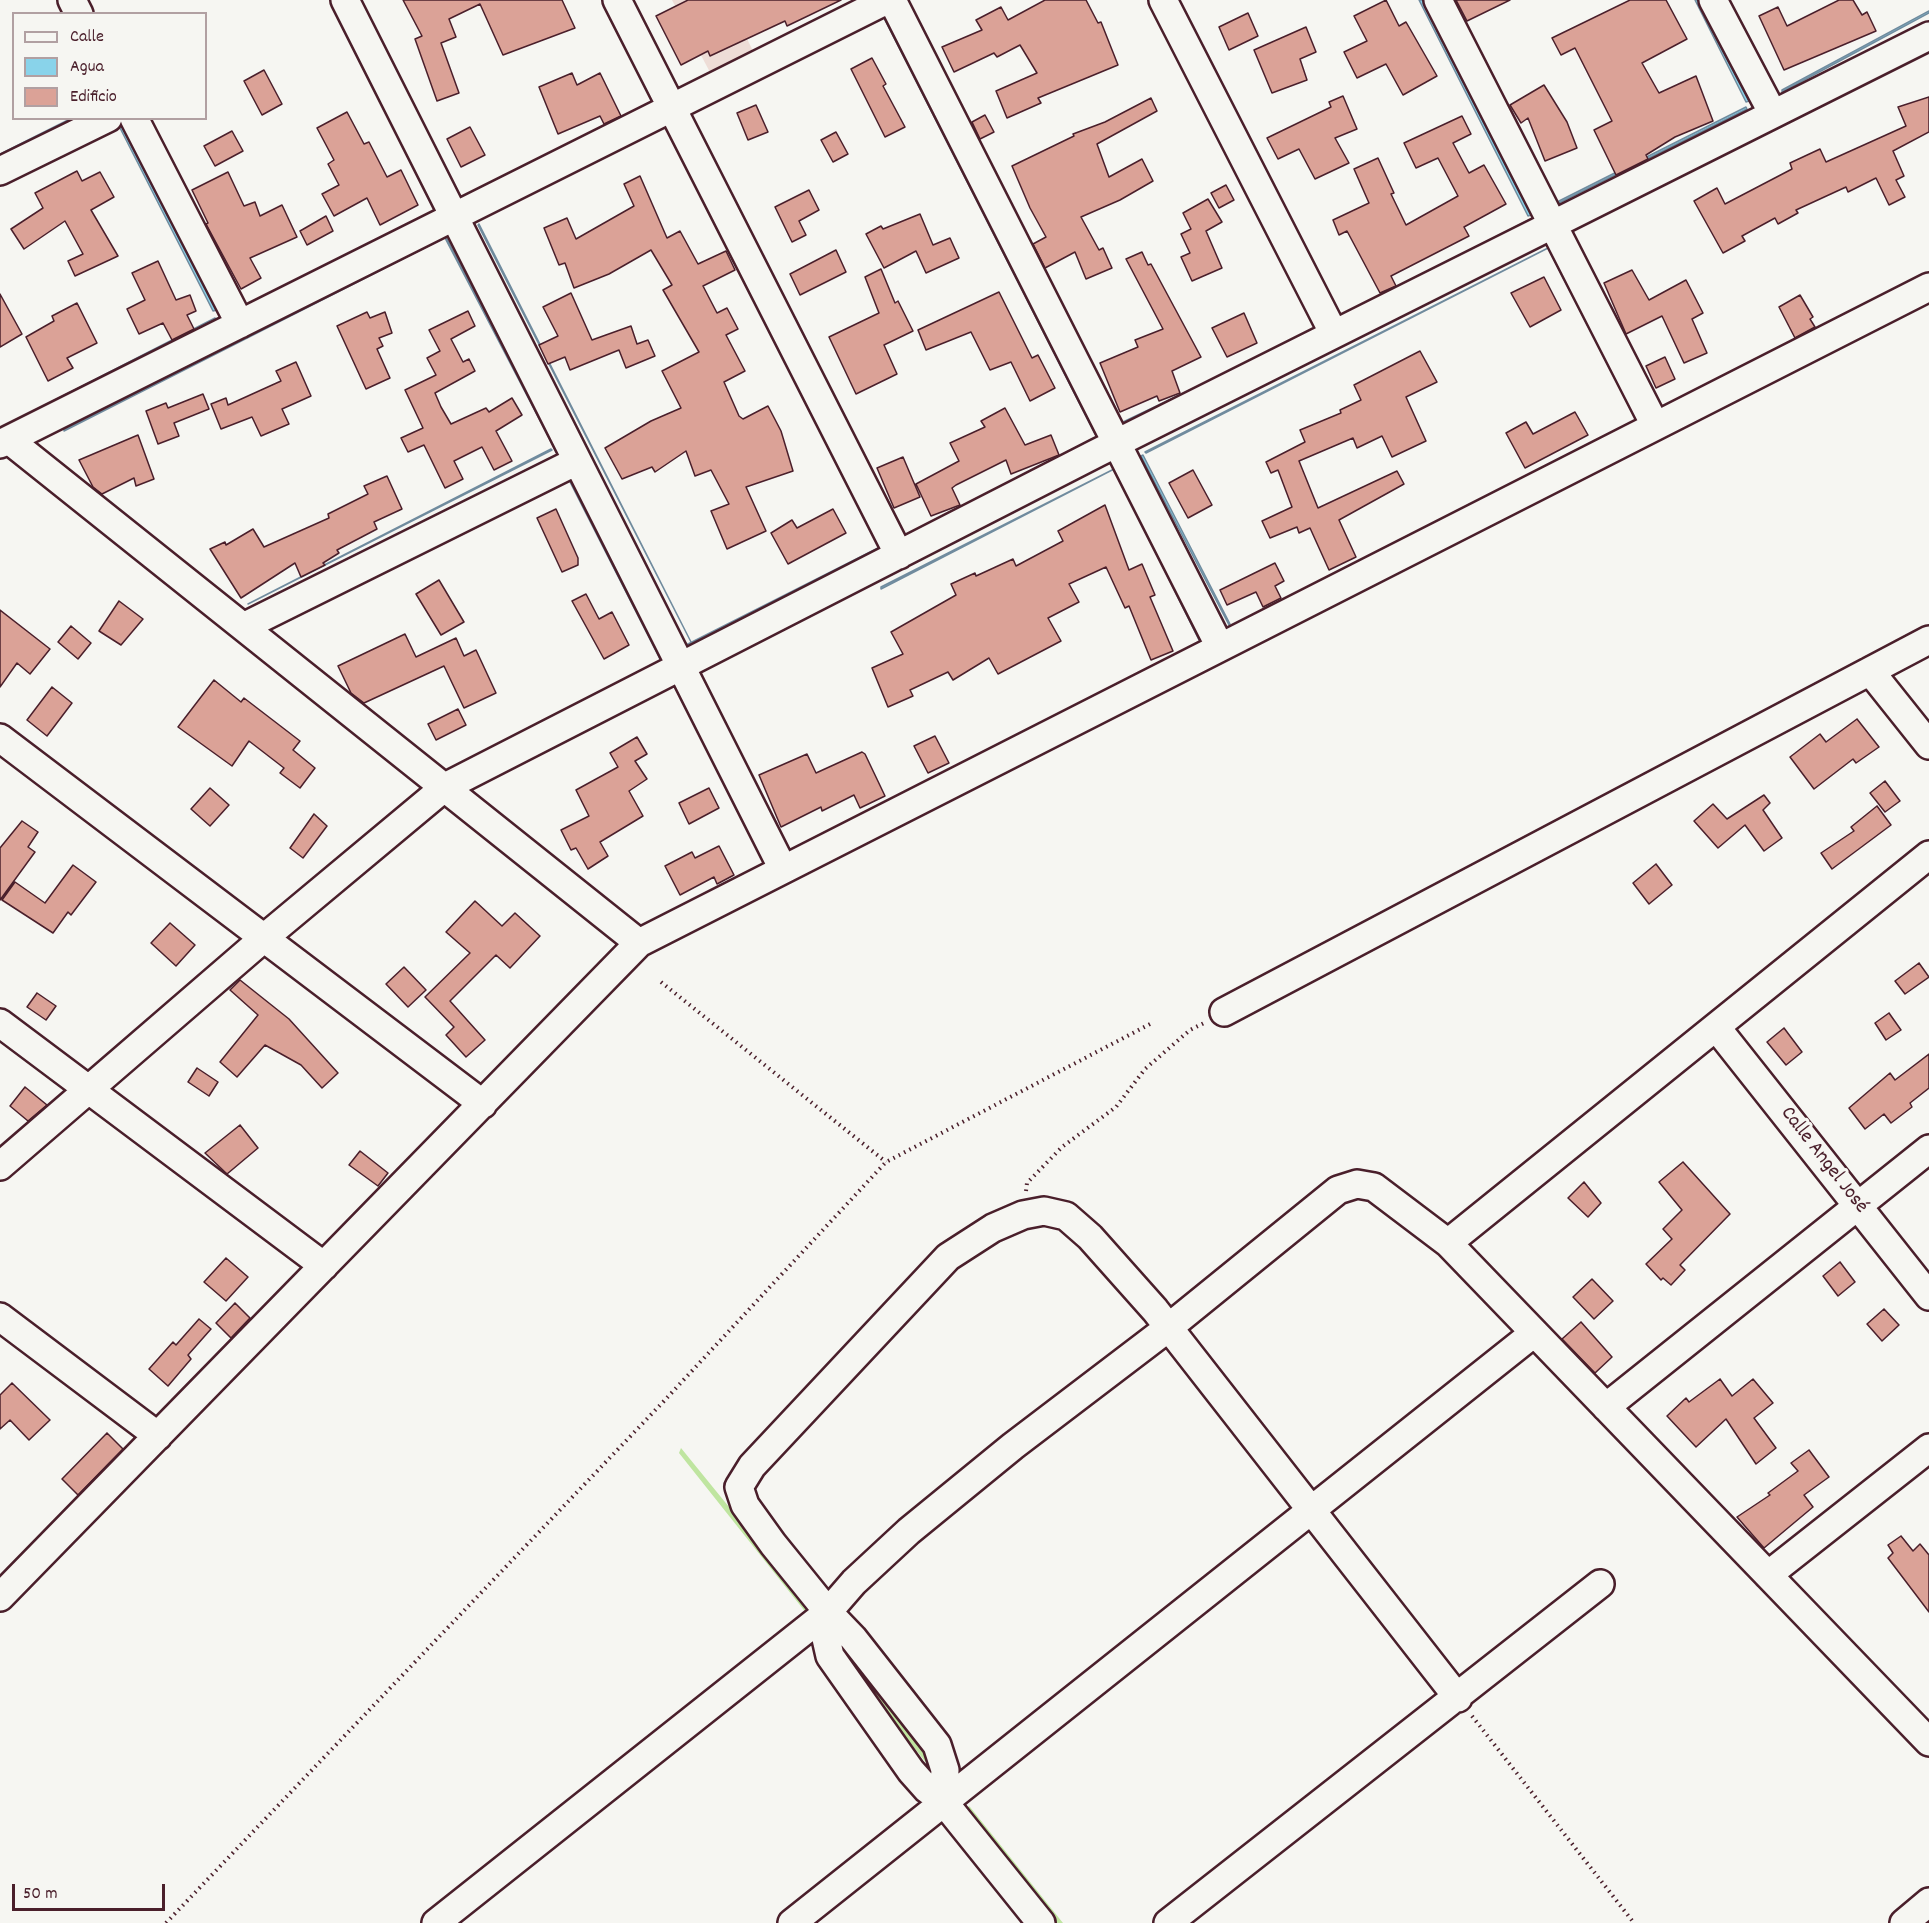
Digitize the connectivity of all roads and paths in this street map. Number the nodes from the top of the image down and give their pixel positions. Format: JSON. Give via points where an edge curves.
{"nodes":[{"id":1,"x":345,"y":0,"type":"edge"},
{"id":2,"x":617,"y":0,"type":"edge"},
{"id":3,"x":886,"y":0,"type":"edge"},
{"id":4,"x":892,"y":0,"type":"edge"},
{"id":5,"x":1162,"y":0,"type":"edge"},
{"id":6,"x":1438,"y":0,"type":"edge"},
{"id":7,"x":1713,"y":0,"type":"edge"},
{"id":8,"x":1929,"y":36,"type":"edge"},
{"id":9,"x":672,"y":107,"type":"junction"},
{"id":10,"x":1773,"y":114,"type":"junction"},
{"id":11,"x":104,"y":120,"type":"edge"},
{"id":12,"x":135,"y":120,"type":"edge"},
{"id":13,"x":0,"y":171,"type":"edge"},
{"id":14,"x":454,"y":217,"type":"junction"},
{"id":15,"x":1553,"y":225,"type":"junction"},
{"id":16,"x":1929,"y":287,"type":"edge"},
{"id":17,"x":240,"y":324,"type":"junction"},
{"id":18,"x":1334,"y":334,"type":"junction"},
{"id":19,"x":1655,"y":425,"type":"junction"},
{"id":20,"x":4,"y":442,"type":"edge"},
{"id":21,"x":1117,"y":443,"type":"junction"},
{"id":22,"x":577,"y":461,"type":"junction"},
{"id":23,"x":899,"y":555,"type":"junction"},
{"id":24,"x":245,"y":626,"type":"junction"},
{"id":25,"x":1929,"y":640,"type":"edge"},
{"id":26,"x":1220,"y":647,"type":"junction"},
{"id":27,"x":681,"y":667,"type":"junction"},
{"id":28,"x":1870,"y":671,"type":"junction"},
{"id":29,"x":0,"y":738,"type":"edge"},
{"id":30,"x":1929,"y":745,"type":"edge"},
{"id":31,"x":445,"y":787,"type":"junction"},
{"id":32,"x":1929,"y":855,"type":"edge"},
{"id":33,"x":783,"y":869,"type":"junction"},
{"id":34,"x":264,"y":938,"type":"junction"},
{"id":35,"x":639,"y":943,"type":"junction"},
{"id":36,"x":661,"y":982,"type":"dead end"},
{"id":37,"x":1224,"y":1012,"type":"joint"},
{"id":38,"x":1154,"y":1022,"type":"dead end"},
{"id":39,"x":0,"y":1023,"type":"edge"},
{"id":40,"x":1716,"y":1027,"type":"junction"},
{"id":41,"x":88,"y":1089,"type":"junction"},
{"id":42,"x":483,"y":1104,"type":"junction"},
{"id":43,"x":1929,"y":1149,"type":"edge"},
{"id":44,"x":886,"y":1162,"type":"junction"},
{"id":45,"x":0,"y":1166,"type":"edge"},
{"id":46,"x":1858,"y":1206,"type":"junction"},
{"id":47,"x":1023,"y":1215,"type":"junction"},
{"id":48,"x":1448,"y":1244,"type":"junction"},
{"id":49,"x":324,"y":1266,"type":"junction"},
{"id":50,"x":1929,"y":1296,"type":"edge"},
{"id":51,"x":0,"y":1317,"type":"edge"},
{"id":52,"x":1168,"y":1328,"type":"junction"},
{"id":53,"x":1534,"y":1333,"type":"junction"},
{"id":54,"x":1606,"y":1407,"type":"junction"},
{"id":55,"x":158,"y":1436,"type":"junction"},
{"id":56,"x":1929,"y":1448,"type":"edge"},
{"id":57,"x":1309,"y":1511,"type":"junction"},
{"id":58,"x":1768,"y":1575,"type":"junction"},
{"id":59,"x":1600,"y":1584,"type":"dead end"},
{"id":60,"x":0,"y":1597,"type":"edge"},
{"id":61,"x":828,"y":1612,"type":"junction"},
{"id":62,"x":1458,"y":1698,"type":"junction"},
{"id":63,"x":1929,"y":1742,"type":"edge"},
{"id":64,"x":943,"y":1800,"type":"junction"},
{"id":65,"x":1929,"y":1902,"type":"edge"},
{"id":66,"x":166,"y":1923,"type":"edge"},
{"id":67,"x":436,"y":1923,"type":"edge"},
{"id":68,"x":792,"y":1923,"type":"edge"},
{"id":69,"x":1041,"y":1923,"type":"edge"},
{"id":70,"x":1168,"y":1923,"type":"edge"},
{"id":71,"x":1634,"y":1923,"type":"edge"},
{"id":72,"x":1904,"y":1923,"type":"edge"}],
"edges":[{"from":1,"to":14,"type":"street"},
{"from":2,"to":9,"type":"street"},
{"from":3,"to":9,"type":"street"},
{"from":4,"to":21,"type":"street"},
{"from":5,"to":18,"type":"street"},
{"from":6,"to":15,"type":"street"},
{"from":7,"to":10,"type":"street"},
{"from":8,"to":10,"type":"street"},
{"from":9,"to":14,"type":"street"},
{"from":9,"to":23,"type":"street"},
{"from":10,"to":15,"type":"street"},
{"from":11,"to":13,"type":"street"},
{"from":12,"to":17,"type":"street"},
{"from":14,"to":17,"type":"street"},
{"from":14,"to":22,"type":"street"},
{"from":15,"to":18,"type":"street"},
{"from":15,"to":19,"type":"street"},
{"from":16,"to":19,"type":"street"},
{"from":17,"to":20,"type":"street"},
{"from":18,"to":21,"type":"street"},
{"from":19,"to":26,"type":"street"},
{"from":20,"to":24,"type":"street"},
{"from":21,"to":23,"type":"street"},
{"from":21,"to":26,"type":"street"},
{"from":22,"to":24,"type":"street"},
{"from":22,"to":27,"type":"street"},
{"from":23,"to":27,"type":"street"},
{"from":24,"to":31,"type":"street"},
{"from":25,"to":28,"type":"street"},
{"from":26,"to":33,"type":"street"},
{"from":27,"to":31,"type":"street"},
{"from":27,"to":33,"type":"street"},
{"from":28,"to":30,"type":"street"},
{"from":28,"to":37,"type":"street"},
{"from":29,"to":34,"type":"street"},
{"from":31,"to":34,"type":"street"},
{"from":31,"to":35,"type":"street"},
{"from":32,"to":40,"type":"street"},
{"from":33,"to":35,"type":"street"},
{"from":34,"to":41,"type":"street"},
{"from":34,"to":42,"type":"street"},
{"from":35,"to":42,"type":"street"},
{"from":36,"to":44,"type":"path"},
{"from":37,"to":47,"type":"path","via":[[1190,1030],[1145,1069],[1116,1107],[1062,1147],[1027,1183]]},
{"from":38,"to":44,"type":"path"},
{"from":39,"to":41,"type":"street"},
{"from":40,"to":46,"type":"street","name":"Calle Angel José"},
{"from":40,"to":48,"type":"street"},
{"from":41,"to":45,"type":"street"},
{"from":41,"to":49,"type":"street"},
{"from":42,"to":49,"type":"street"},
{"from":43,"to":46,"type":"street"},
{"from":44,"to":66,"type":"path"},
{"from":46,"to":50,"type":"street","name":"Calle Angel José"},
{"from":46,"to":54,"type":"street"},
{"from":47,"to":52,"type":"street","via":[[1044,1211],[1066,1216],[1110,1258]]},
{"from":47,"to":61,"type":"street","via":[[993,1228],[948,1257],[752,1466],[739,1487],[745,1505]]},
{"from":48,"to":52,"type":"street","via":[[1374,1187],[1357,1184],[1338,1190]]},
{"from":48,"to":53,"type":"street"},
{"from":49,"to":55,"type":"street"},
{"from":51,"to":55,"type":"street"},
{"from":52,"to":57,"type":"street"},
{"from":52,"to":61,"type":"street","via":[[909,1531]]},
{"from":53,"to":54,"type":"street"},
{"from":53,"to":57,"type":"street"},
{"from":54,"to":58,"type":"street"},
{"from":55,"to":60,"type":"street"},
{"from":56,"to":58,"type":"street"},
{"from":57,"to":62,"type":"street"},
{"from":57,"to":64,"type":"street"},
{"from":58,"to":63,"type":"street"},
{"from":59,"to":62,"type":"street"},
{"from":61,"to":64,"type":"street","via":[[937,1745],[945,1770]]},
{"from":61,"to":64,"type":"street","via":[[825,1634],[830,1656],[911,1771]]},
{"from":61,"to":67,"type":"street"},
{"from":62,"to":70,"type":"street"},
{"from":62,"to":71,"type":"path"},
{"from":64,"to":68,"type":"street"},
{"from":64,"to":69,"type":"street"},
{"from":65,"to":72,"type":"street"}]}
